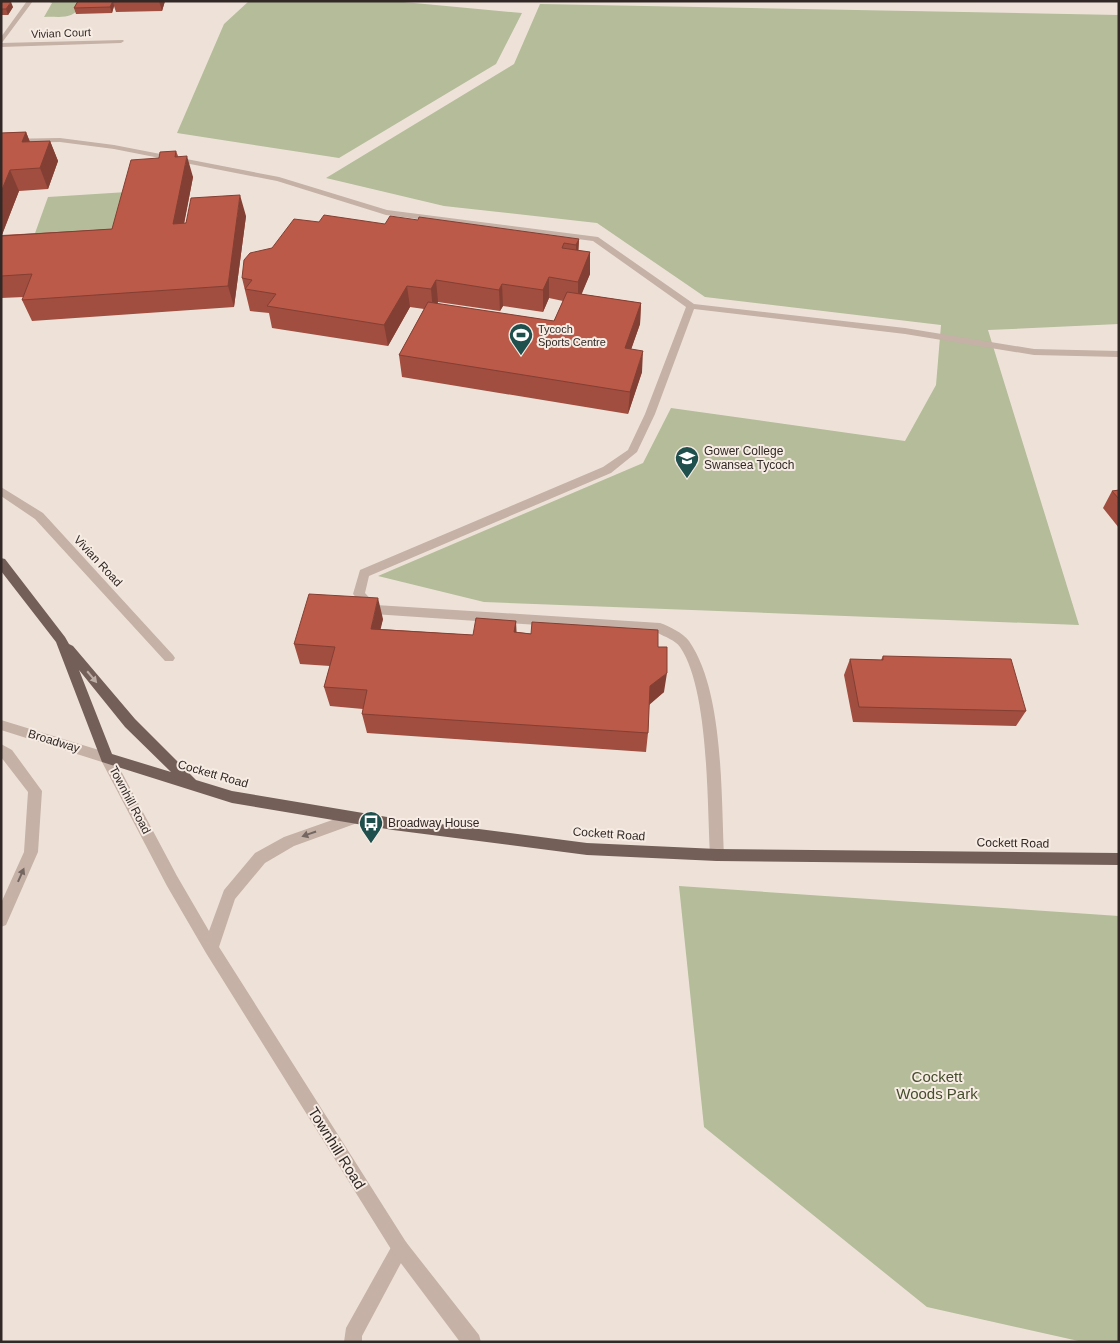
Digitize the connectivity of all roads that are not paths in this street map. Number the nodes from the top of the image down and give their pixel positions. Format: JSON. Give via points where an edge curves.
{"nodes":[{"id":1,"x":30,"y":1,"type":"edge"},
{"id":2,"x":121,"y":41,"type":"dead end"},
{"id":3,"x":1,"y":42,"type":"edge"},
{"id":4,"x":1,"y":46,"type":"edge"},
{"id":5,"x":1,"y":141,"type":"edge"},
{"id":6,"x":691,"y":306,"type":"junction"},
{"id":7,"x":1119,"y":354,"type":"edge"},
{"id":8,"x":1,"y":491,"type":"edge"},
{"id":9,"x":1,"y":562,"type":"edge"},
{"id":10,"x":61,"y":640,"type":"junction"},
{"id":11,"x":169,"y":658,"type":"dead end"},
{"id":12,"x":1,"y":725,"type":"edge"},
{"id":13,"x":1,"y":749,"type":"edge"},
{"id":14,"x":108,"y":758,"type":"junction"},
{"id":15,"x":192,"y":785,"type":"junction"},
{"id":16,"x":355,"y":818,"type":"junction"},
{"id":17,"x":718,"y":855,"type":"junction"},
{"id":18,"x":1119,"y":859,"type":"edge"},
{"id":19,"x":1,"y":920,"type":"edge"},
{"id":20,"x":211,"y":948,"type":"junction"},
{"id":21,"x":400,"y":1248,"type":"junction"},
{"id":22,"x":353,"y":1342,"type":"edge"},
{"id":23,"x":472,"y":1342,"type":"edge"}],
"edges":[{"from":1,"to":3,"type":"street"},
{"from":2,"to":4,"type":"street","name":"Vivian Court"},
{"from":5,"to":6,"type":"street","via":[[60,140],[114,147],[278,179],[386,212],[596,239]]},
{"from":6,"to":7,"type":"street","via":[[905,331],[1034,352]]},
{"from":6,"to":17,"type":"street","via":[[632,452],[607,470],[364,573],[359,594],[373,608],[660,628],[684,643],[699,680],[708,719]]},
{"from":8,"to":11,"type":"street","name":"Vivian Road","via":[[39,516]]},
{"from":9,"to":10,"type":"main road"},
{"from":10,"to":14,"type":"main road"},
{"from":10,"to":15,"type":"main road","one_way":true,"via":[[130,723]]},
{"from":12,"to":14,"type":"street","name":"Broadway"},
{"from":19,"to":13,"type":"street","one_way":true,"via":[[31,852],[35,791]]},
{"from":14,"to":15,"type":"main road","name":"Cockett Road"},
{"from":14,"to":20,"type":"street","name":"Townhill Road"},
{"from":15,"to":16,"type":"main road","name":"Cockett Road","via":[[232,797]]},
{"from":16,"to":17,"type":"main road","name":"Cockett Road","via":[[587,849]]},
{"from":16,"to":20,"type":"street","one_way":true,"via":[[289,841],[260,858],[229,895]]},
{"from":17,"to":18,"type":"main road","name":"Cockett Road"},
{"from":20,"to":21,"type":"street","name":"Townhill Road"},
{"from":21,"to":22,"type":"street"},
{"from":21,"to":23,"type":"street","name":"Townhill Road"}]}
